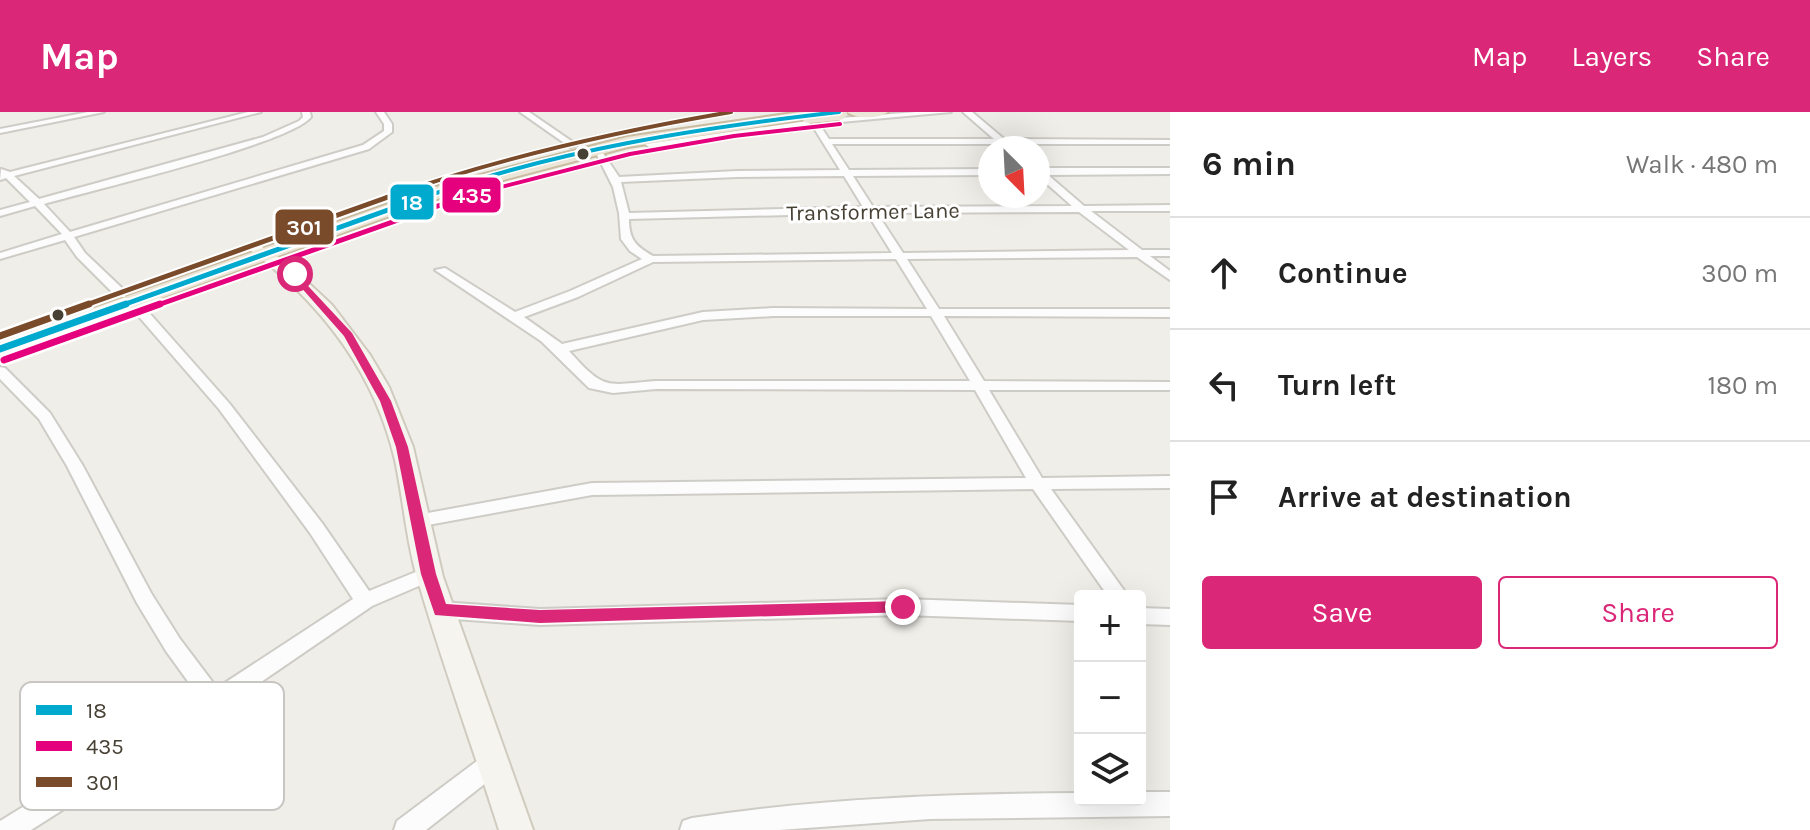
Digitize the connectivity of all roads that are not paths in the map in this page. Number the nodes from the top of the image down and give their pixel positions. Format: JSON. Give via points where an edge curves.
{"nodes":[{"id":1,"x":100,"y":112,"type":"edge"},
{"id":2,"x":257,"y":112,"type":"edge"},
{"id":3,"x":306,"y":112,"type":"edge"},
{"id":4,"x":380,"y":112,"type":"edge"},
{"id":5,"x":524,"y":112,"type":"edge"},
{"id":6,"x":725,"y":112,"type":"edge"},
{"id":7,"x":762,"y":112,"type":"edge"},
{"id":8,"x":839,"y":112,"type":"edge"},
{"id":9,"x":854,"y":112,"type":"edge"},
{"id":10,"x":881,"y":112,"type":"edge"},
{"id":11,"x":947,"y":112,"type":"edge"},
{"id":12,"x":967,"y":112,"type":"edge"},
{"id":13,"x":815,"y":116,"type":"edge"},
{"id":14,"x":0,"y":131,"type":"edge"},
{"id":15,"x":995,"y":136,"type":"edge"},
{"id":16,"x":978,"y":140,"type":"edge"},
{"id":17,"x":826,"y":141,"type":"junction"},
{"id":18,"x":1050,"y":141,"type":"edge"},
{"id":19,"x":1170,"y":142,"type":"edge"},
{"id":20,"x":586,"y":146,"type":"junction"},
{"id":21,"x":1170,"y":171,"type":"edge"},
{"id":22,"x":978,"y":172,"type":"edge"},
{"id":23,"x":1050,"y":172,"type":"edge"},
{"id":24,"x":3,"y":173,"type":"edge"},
{"id":25,"x":844,"y":173,"type":"junction"},
{"id":26,"x":615,"y":180,"type":"junction"},
{"id":27,"x":1050,"y":182,"type":"edge"},
{"id":28,"x":36,"y":203,"type":"junction"},
{"id":29,"x":382,"y":207,"type":"junction"},
{"id":30,"x":1170,"y":208,"type":"edge"},
{"id":31,"x":1082,"y":209,"type":"junction"},
{"id":32,"x":869,"y":210,"type":"junction"},
{"id":33,"x":0,"y":213,"type":"edge"},
{"id":34,"x":625,"y":216,"type":"junction"},
{"id":35,"x":68,"y":237,"type":"junction"},
{"id":36,"x":1138,"y":253,"type":"junction"},
{"id":37,"x":1170,"y":253,"type":"edge"},
{"id":38,"x":0,"y":256,"type":"edge"},
{"id":39,"x":899,"y":257,"type":"junction"},
{"id":40,"x":260,"y":258,"type":"junction"},
{"id":41,"x":651,"y":259,"type":"junction"},
{"id":42,"x":441,"y":270,"type":"dead end"},
{"id":43,"x":1170,"y":277,"type":"edge"},
{"id":44,"x":126,"y":298,"type":"junction"},
{"id":45,"x":935,"y":312,"type":"junction"},
{"id":46,"x":1170,"y":313,"type":"edge"},
{"id":47,"x":515,"y":316,"type":"junction"},
{"id":48,"x":0,"y":337,"type":"edge"},
{"id":49,"x":0,"y":349,"type":"edge"},
{"id":50,"x":560,"y":349,"type":"junction"},
{"id":51,"x":0,"y":371,"type":"edge"},
{"id":52,"x":1170,"y":386,"type":"edge"},
{"id":53,"x":979,"y":387,"type":"junction"},
{"id":54,"x":1170,"y":482,"type":"edge"},
{"id":55,"x":1038,"y":484,"type":"junction"},
{"id":56,"x":417,"y":521,"type":"junction"},
{"id":57,"x":428,"y":574,"type":"junction"},
{"id":58,"x":1115,"y":590,"type":"edge"},
{"id":59,"x":365,"y":601,"type":"junction"},
{"id":60,"x":441,"y":610,"type":"junction"},
{"id":61,"x":1074,"y":613,"type":"edge"},
{"id":62,"x":1146,"y":616,"type":"edge"},
{"id":63,"x":1170,"y":617,"type":"edge"},
{"id":64,"x":201,"y":682,"type":"edge"},
{"id":65,"x":244,"y":682,"type":"edge"},
{"id":66,"x":493,"y":763,"type":"junction"},
{"id":67,"x":1170,"y":804,"type":"edge"},
{"id":68,"x":41,"y":810,"type":"edge"},
{"id":69,"x":9,"y":830,"type":"edge"},
{"id":70,"x":406,"y":830,"type":"edge"},
{"id":71,"x":516,"y":830,"type":"edge"},
{"id":72,"x":692,"y":830,"type":"edge"}],
"edges":[{"from":1,"to":14,"type":"street"},
{"from":2,"to":24,"type":"street"},
{"from":3,"to":28,"type":"street","via":[[302,123],[266,139]]},
{"from":4,"to":35,"type":"street","via":[[388,132],[366,147]]},
{"from":5,"to":20,"type":"street"},
{"from":6,"to":20,"type":"highway","via":[[610,132]]},
{"from":7,"to":20,"type":"highway"},
{"from":8,"to":13,"type":"highway","bridge":true},
{"from":9,"to":10,"type":"highway"},
{"from":11,"to":13,"type":"street"},
{"from":12,"to":15,"type":"street"},
{"from":13,"to":17,"type":"street"},
{"from":13,"to":20,"type":"highway"},
{"from":13,"to":20,"type":"highway","via":[[827,116],[643,143]]},
{"from":16,"to":17,"type":"street"},
{"from":17,"to":25,"type":"street"},
{"from":18,"to":19,"type":"street"},
{"from":20,"to":26,"type":"street","via":[[605,157]]},
{"from":20,"to":29,"type":"highway"},
{"from":21,"to":23,"type":"street"},
{"from":22,"to":25,"type":"street"},
{"from":24,"to":28,"type":"street"},
{"from":25,"to":26,"type":"street"},
{"from":25,"to":32,"type":"street"},
{"from":26,"to":34,"type":"street"},
{"from":27,"to":31,"type":"street"},
{"from":28,"to":33,"type":"street"},
{"from":28,"to":35,"type":"street"},
{"from":29,"to":40,"type":"highway"},
{"from":29,"to":40,"type":"highway"},
{"from":30,"to":31,"type":"street","name":"Transformer Lane"},
{"from":31,"to":32,"type":"street","name":"Transformer Lane"},
{"from":31,"to":36,"type":"street"},
{"from":32,"to":34,"type":"street","name":"Transformer Lane"},
{"from":32,"to":39,"type":"street"},
{"from":34,"to":41,"type":"street","via":[[629,243]]},
{"from":35,"to":38,"type":"street"},
{"from":35,"to":44,"type":"street"},
{"from":36,"to":37,"type":"street"},
{"from":36,"to":39,"type":"street"},
{"from":36,"to":43,"type":"street"},
{"from":39,"to":41,"type":"street"},
{"from":39,"to":45,"type":"street"},
{"from":40,"to":44,"type":"highway"},
{"from":40,"to":56,"type":"street","via":[[306,291],[349,335],[385,401],[402,447]]},
{"from":41,"to":47,"type":"street"},
{"from":42,"to":47,"type":"street"},
{"from":44,"to":48,"type":"highway"},
{"from":44,"to":49,"type":"highway"},
{"from":44,"to":59,"type":"street","via":[[224,406]]},
{"from":45,"to":46,"type":"street"},
{"from":45,"to":50,"type":"street","via":[[703,316]]},
{"from":45,"to":53,"type":"street"},
{"from":47,"to":50,"type":"street"},
{"from":50,"to":53,"type":"street","via":[[602,388]]},
{"from":51,"to":64,"type":"street","via":[[45,416],[144,598]]},
{"from":52,"to":53,"type":"street"},
{"from":53,"to":55,"type":"street"},
{"from":54,"to":55,"type":"street"},
{"from":55,"to":56,"type":"street","via":[[592,489]]},
{"from":55,"to":58,"type":"street"},
{"from":56,"to":57,"type":"street"},
{"from":57,"to":59,"type":"street"},
{"from":57,"to":60,"type":"street"},
{"from":59,"to":65,"type":"street"},
{"from":60,"to":61,"type":"street","via":[[540,617],[903,607]]},
{"from":60,"to":66,"type":"street"},
{"from":62,"to":63,"type":"street"},
{"from":66,"to":70,"type":"street"},
{"from":66,"to":71,"type":"street"},
{"from":67,"to":72,"type":"street","via":[[891,807]]},
{"from":68,"to":69,"type":"street"}]}
